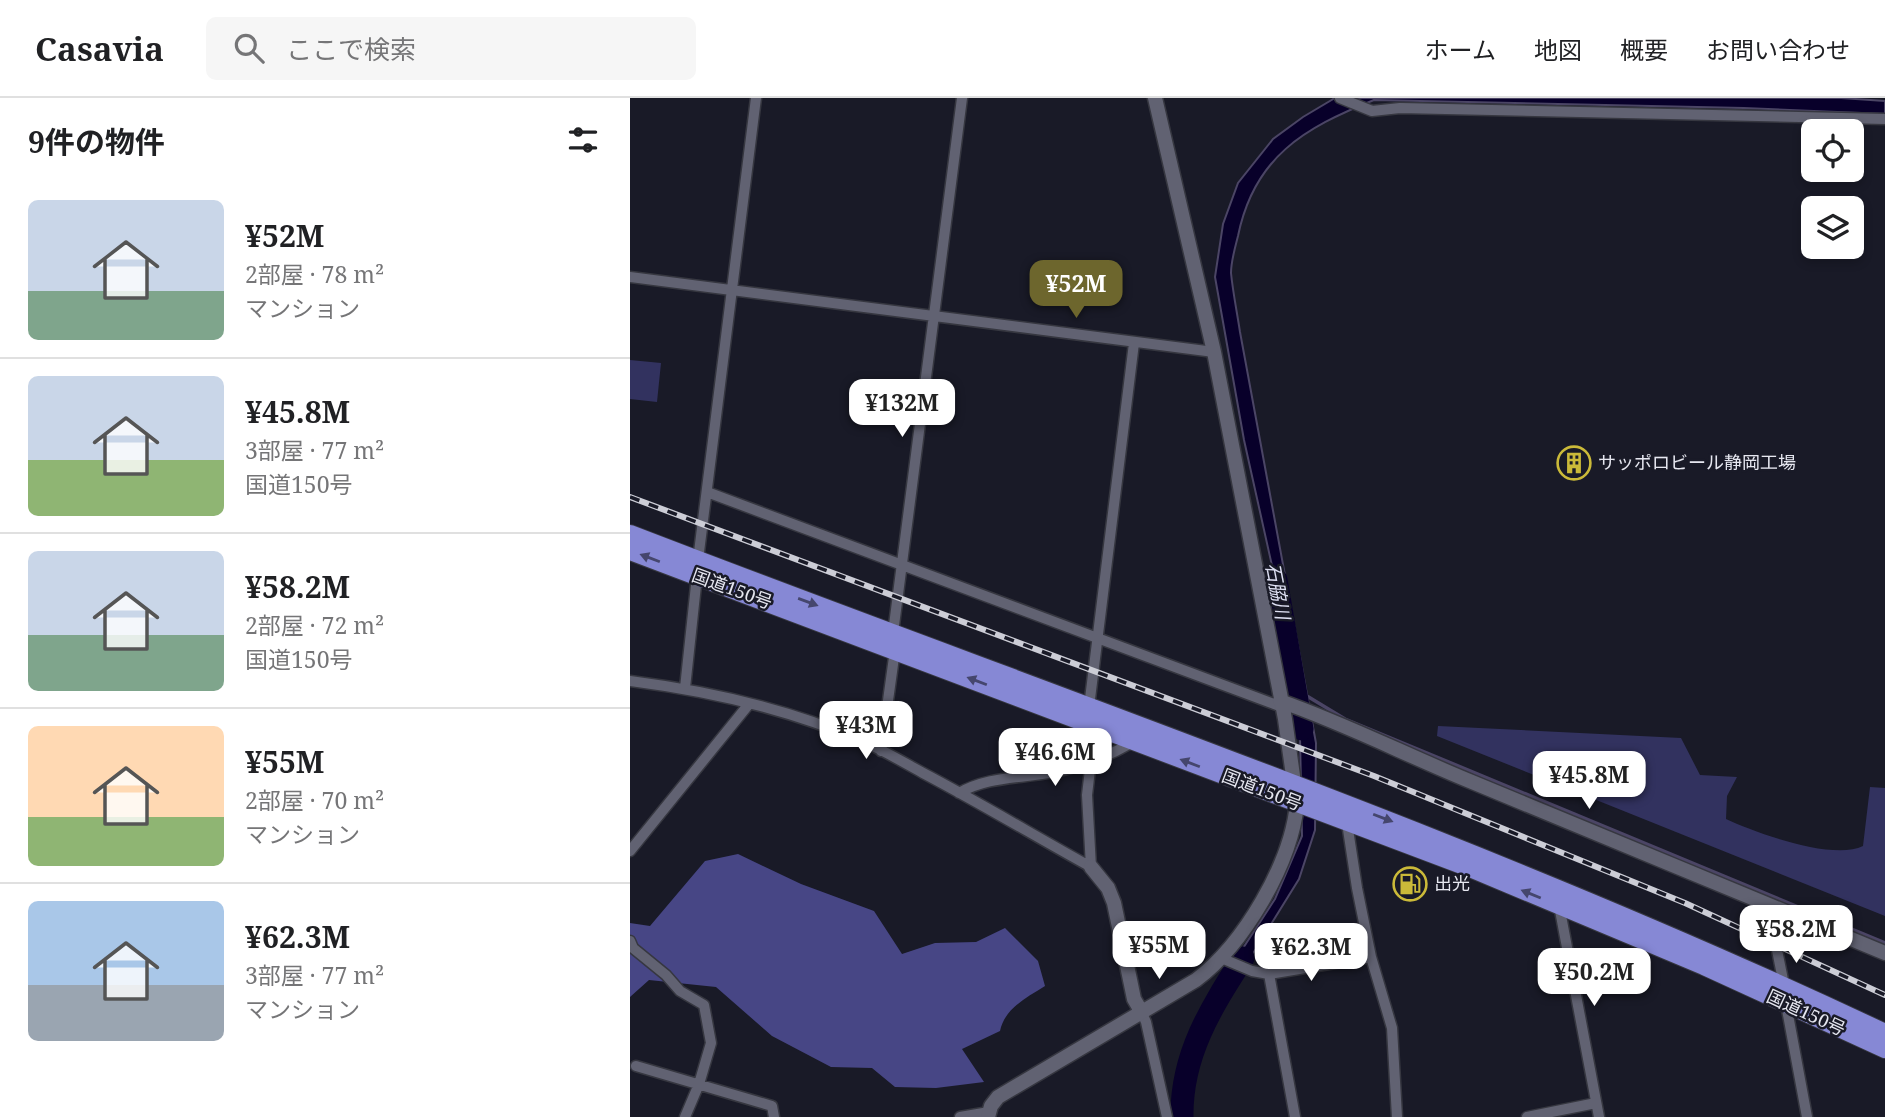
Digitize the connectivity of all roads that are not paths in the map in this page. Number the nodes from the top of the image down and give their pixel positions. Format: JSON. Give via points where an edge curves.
{"nodes":[{"id":1,"x":756,"y":98,"type":"edge"},
{"id":2,"x":962,"y":98,"type":"edge"},
{"id":3,"x":1155,"y":98,"type":"edge"},
{"id":4,"x":1340,"y":98,"type":"edge"},
{"id":5,"x":1885,"y":119,"type":"edge"},
{"id":6,"x":630,"y":277,"type":"edge"},
{"id":7,"x":731,"y":290,"type":"junction"},
{"id":8,"x":933,"y":317,"type":"junction"},
{"id":9,"x":1134,"y":343,"type":"junction"},
{"id":10,"x":1214,"y":352,"type":"junction"},
{"id":11,"x":707,"y":492,"type":"junction"},
{"id":12,"x":630,"y":534,"type":"edge"},
{"id":13,"x":630,"y":551,"type":"edge"},
{"id":14,"x":902,"y":565,"type":"junction"},
{"id":15,"x":697,"y":568,"type":"junction"},
{"id":16,"x":1098,"y":639,"type":"junction"},
{"id":17,"x":894,"y":641,"type":"junction"},
{"id":18,"x":630,"y":681,"type":"edge"},
{"id":19,"x":685,"y":688,"type":"junction"},
{"id":20,"x":749,"y":704,"type":"junction"},
{"id":21,"x":1281,"y":704,"type":"junction"},
{"id":22,"x":1089,"y":707,"type":"junction"},
{"id":23,"x":1133,"y":742,"type":"junction"},
{"id":24,"x":881,"y":751,"type":"junction"},
{"id":25,"x":1091,"y":761,"type":"junction"},
{"id":26,"x":959,"y":793,"type":"junction"},
{"id":27,"x":1297,"y":794,"type":"junction"},
{"id":28,"x":1347,"y":823,"type":"junction"},
{"id":29,"x":630,"y":852,"type":"edge"},
{"id":30,"x":1091,"y":867,"type":"junction"},
{"id":31,"x":1559,"y":905,"type":"junction"},
{"id":32,"x":630,"y":941,"type":"edge"},
{"id":33,"x":1777,"y":950,"type":"tunnel mouth"},
{"id":34,"x":1885,"y":953,"type":"edge"},
{"id":35,"x":1371,"y":957,"type":"junction"},
{"id":36,"x":1221,"y":958,"type":"junction"},
{"id":37,"x":1269,"y":974,"type":"junction"},
{"id":38,"x":1785,"y":995,"type":"junction"},
{"id":39,"x":1141,"y":1011,"type":"junction"},
{"id":40,"x":1885,"y":1033,"type":"edge"},
{"id":41,"x":1885,"y":1049,"type":"edge"},
{"id":42,"x":636,"y":1066,"type":"dead end"},
{"id":43,"x":699,"y":1084,"type":"junction"},
{"id":44,"x":1596,"y":1103,"type":"junction"},
{"id":45,"x":988,"y":1114,"type":"edge"},
{"id":46,"x":685,"y":1117,"type":"edge"},
{"id":47,"x":774,"y":1117,"type":"edge"},
{"id":48,"x":960,"y":1117,"type":"edge"},
{"id":49,"x":1167,"y":1117,"type":"edge"},
{"id":50,"x":1295,"y":1117,"type":"edge"},
{"id":51,"x":1397,"y":1117,"type":"edge"},
{"id":52,"x":1527,"y":1117,"type":"edge"},
{"id":53,"x":1599,"y":1117,"type":"edge"},
{"id":54,"x":1807,"y":1117,"type":"edge"}],
"edges":[{"from":1,"to":7,"type":"street"},
{"from":2,"to":8,"type":"street"},
{"from":3,"to":10,"type":"street"},
{"from":4,"to":5,"type":"street","via":[[1372,111]]},
{"from":6,"to":7,"type":"street"},
{"from":7,"to":8,"type":"street"},
{"from":7,"to":11,"type":"street"},
{"from":8,"to":9,"type":"street"},
{"from":8,"to":14,"type":"street"},
{"from":9,"to":10,"type":"street"},
{"from":9,"to":16,"type":"street"},
{"from":10,"to":21,"type":"street"},
{"from":11,"to":14,"type":"street"},
{"from":11,"to":15,"type":"street"},
{"from":12,"to":15,"type":"highway","name":"国道150号"},
{"from":15,"to":13,"type":"highway","name":"国道150号","one_way":true},
{"from":14,"to":16,"type":"street"},
{"from":14,"to":17,"type":"street"},
{"from":15,"to":17,"type":"highway","name":"国道150号"},
{"from":15,"to":19,"type":"street"},
{"from":16,"to":21,"type":"street"},
{"from":16,"to":22,"type":"street"},
{"from":17,"to":22,"type":"highway","name":"国道150号"},
{"from":23,"to":17,"type":"highway","name":"国道150号","one_way":true},
{"from":17,"to":24,"type":"street"},
{"from":18,"to":19,"type":"street"},
{"from":19,"to":20,"type":"street"},
{"from":20,"to":24,"type":"street","via":[[810,721]]},
{"from":20,"to":29,"type":"street"},
{"from":21,"to":27,"type":"street"},
{"from":21,"to":34,"type":"street","via":[[1311,712],[1774,914]]},
{"from":22,"to":27,"type":"highway","name":"国道150号"},
{"from":23,"to":25,"type":"street"},
{"from":27,"to":23,"type":"highway","name":"国道150号","one_way":true},
{"from":24,"to":26,"type":"street"},
{"from":25,"to":26,"type":"street","via":[[1053,772],[990,780]]},
{"from":25,"to":30,"type":"street","via":[[1087,794]]},
{"from":26,"to":30,"type":"street"},
{"from":27,"to":28,"type":"highway","name":"国道150号","via":[[1317,811]]},
{"from":27,"to":36,"type":"street","via":[[1291,840],[1277,871],[1244,929]]},
{"from":27,"to":38,"type":"highway","name":"国道150号","one_way":true,"via":[[1319,793],[1499,862]]},
{"from":31,"to":28,"type":"highway","name":"国道150号","one_way":true},
{"from":28,"to":35,"type":"street"},
{"from":30,"to":39,"type":"street","via":[[1114,903],[1134,999]]},
{"from":31,"to":38,"type":"highway","name":"国道150号"},
{"from":31,"to":44,"type":"street"},
{"from":32,"to":43,"type":"street","via":[[680,991],[704,1005],[711,1043]]},
{"from":33,"to":38,"type":"street"},
{"from":35,"to":37,"type":"street"},
{"from":35,"to":51,"type":"street","via":[[1392,1028]]},
{"from":36,"to":37,"type":"street"},
{"from":36,"to":39,"type":"street","via":[[1196,980]]},
{"from":37,"to":50,"type":"street"},
{"from":38,"to":40,"type":"highway","name":"国道150号"},
{"from":38,"to":41,"type":"highway","name":"国道150号"},
{"from":38,"to":54,"type":"street"},
{"from":39,"to":45,"type":"street","via":[[998,1097]]},
{"from":39,"to":49,"type":"street"},
{"from":42,"to":43,"type":"street"},
{"from":43,"to":46,"type":"street"},
{"from":43,"to":47,"type":"street","via":[[772,1106]]},
{"from":44,"to":52,"type":"street"},
{"from":44,"to":53,"type":"street"},
{"from":45,"to":48,"type":"street"}]}
